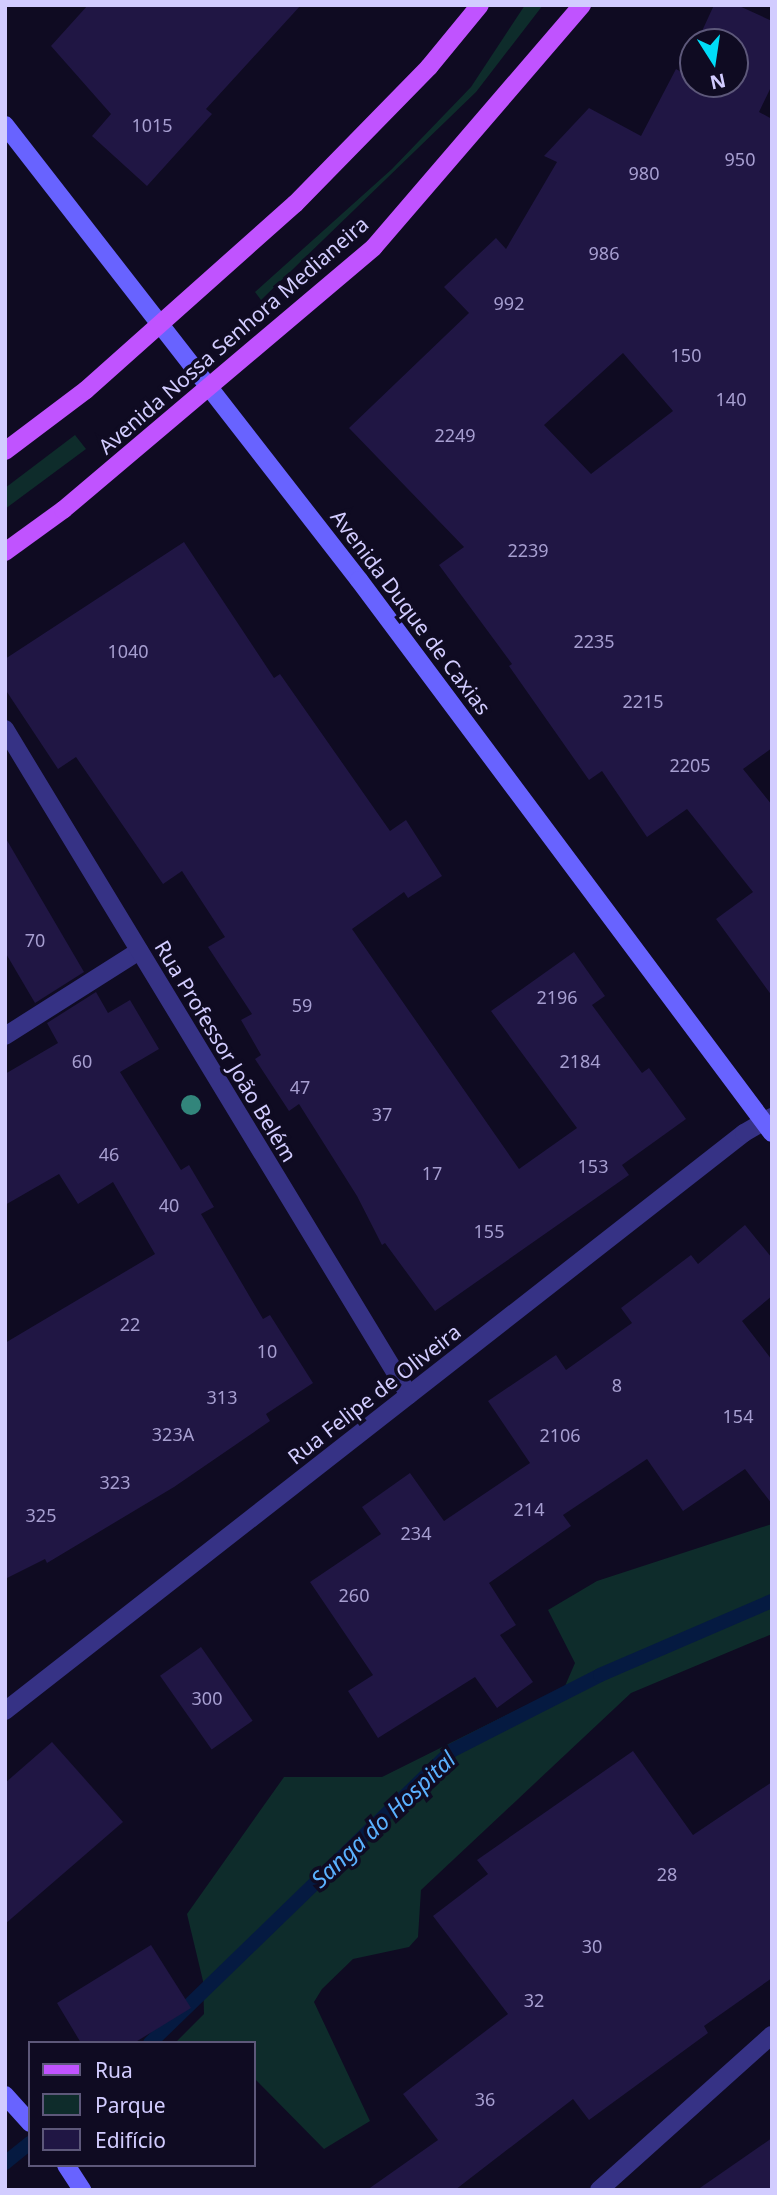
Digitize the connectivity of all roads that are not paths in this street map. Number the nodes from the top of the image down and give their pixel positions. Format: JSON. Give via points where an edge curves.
{"nodes":[{"id":1,"x":480,"y":5,"type":"edge"},
{"id":2,"x":582,"y":5,"type":"edge"},
{"id":3,"x":5,"y":125,"type":"edge"},
{"id":4,"x":161,"y":324,"type":"junction"},
{"id":5,"x":210,"y":386,"type":"junction"},
{"id":6,"x":5,"y":451,"type":"edge"},
{"id":7,"x":5,"y":552,"type":"edge"},
{"id":8,"x":5,"y":729,"type":"edge"},
{"id":9,"x":139,"y":951,"type":"junction"},
{"id":10,"x":5,"y":1036,"type":"edge"},
{"id":11,"x":770,"y":1125,"type":"edge"},
{"id":12,"x":409,"y":1395,"type":"junction"},
{"id":13,"x":5,"y":1711,"type":"edge"},
{"id":14,"x":772,"y":2035,"type":"edge"},
{"id":15,"x":5,"y":2095,"type":"edge"},
{"id":16,"x":28,"y":2121,"type":"edge"},
{"id":17,"x":67,"y":2167,"type":"edge"},
{"id":18,"x":82,"y":2190,"type":"edge"},
{"id":19,"x":599,"y":2190,"type":"edge"}],
"edges":[{"from":1,"to":4,"type":"main road","via":[[429,67],[295,204]]},
{"from":2,"to":5,"type":"main road","name":"Avenida Nossa Senhora Medianeira","via":[[374,247]]},
{"from":3,"to":4,"type":"street","name":"Avenida Duque de Caxias"},
{"from":4,"to":5,"type":"street","name":"Avenida Duque de Caxias"},
{"from":4,"to":6,"type":"main road","via":[[86,390]]},
{"from":5,"to":7,"type":"main road","name":"Avenida Nossa Senhora Medianeira","via":[[63,510]]},
{"from":5,"to":11,"type":"street","name":"Avenida Duque de Caxias"},
{"from":8,"to":9,"type":"street","name":"Rua Professor João Belém"},
{"from":9,"to":10,"type":"street"},
{"from":9,"to":12,"type":"street","name":"Rua Professor João Belém"},
{"from":11,"to":12,"type":"street","name":"Rua Felipe de Oliveira","via":[[744,1133]]},
{"from":12,"to":13,"type":"street","name":"Rua Felipe de Oliveira"},
{"from":14,"to":19,"type":"street"},
{"from":15,"to":16,"type":"street"},
{"from":17,"to":18,"type":"street"}]}
